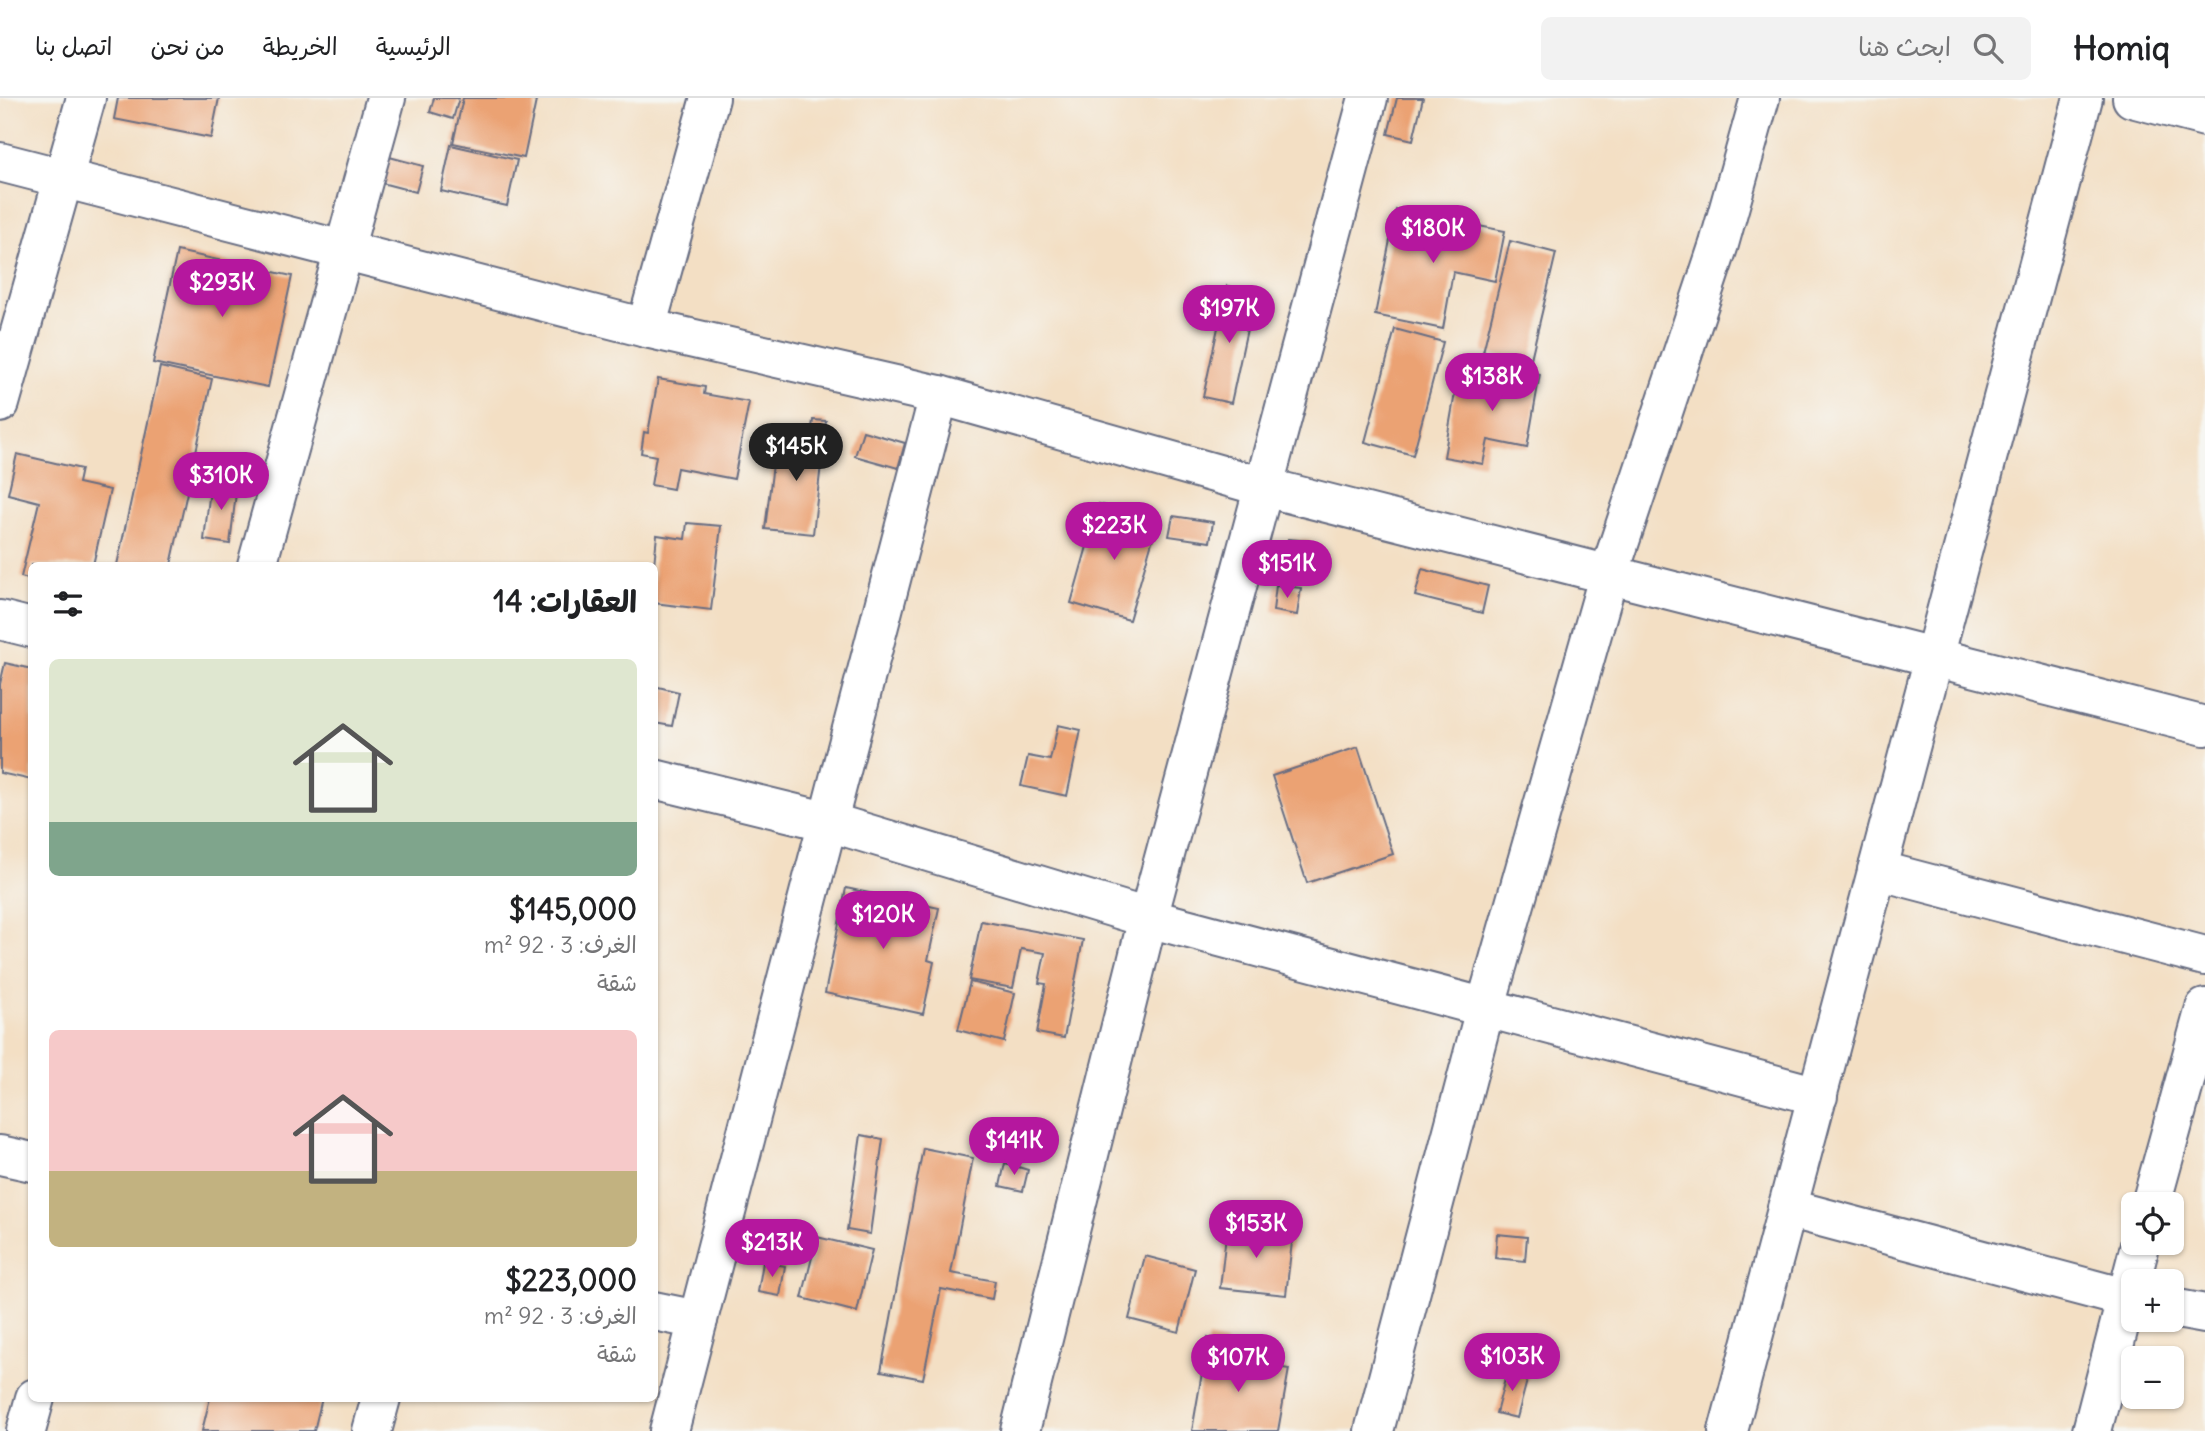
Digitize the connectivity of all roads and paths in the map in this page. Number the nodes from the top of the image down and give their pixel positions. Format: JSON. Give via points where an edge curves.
{"nodes":[{"id":1,"x":86,"y":98,"type":"edge"},
{"id":2,"x":386,"y":98,"type":"edge"},
{"id":3,"x":710,"y":98,"type":"edge"},
{"id":4,"x":1368,"y":98,"type":"edge"},
{"id":5,"x":1760,"y":98,"type":"edge"},
{"id":6,"x":2083,"y":98,"type":"edge"},
{"id":7,"x":2132,"y":98,"type":"edge"},
{"id":8,"x":2205,"y":117,"type":"edge"},
{"id":9,"x":0,"y":162,"type":"edge"},
{"id":10,"x":63,"y":178,"type":"junction"},
{"id":11,"x":343,"y":250,"type":"junction"},
{"id":12,"x":646,"y":328,"type":"junction"},
{"id":13,"x":939,"y":395,"type":"junction"},
{"id":14,"x":0,"y":403,"type":"edge"},
{"id":15,"x":1264,"y":487,"type":"junction"},
{"id":16,"x":258,"y":562,"type":"edge"},
{"id":17,"x":1609,"y":574,"type":"junction"},
{"id":18,"x":0,"y":620,"type":"edge"},
{"id":19,"x":28,"y":627,"type":"edge"},
{"id":20,"x":1934,"y":657,"type":"junction"},
{"id":21,"x":2205,"y":726,"type":"edge"},
{"id":22,"x":658,"y":780,"type":"edge"},
{"id":23,"x":829,"y":822,"type":"junction"},
{"id":24,"x":1877,"y":870,"type":"junction"},
{"id":25,"x":1148,"y":918,"type":"junction"},
{"id":26,"x":2205,"y":956,"type":"edge"},
{"id":27,"x":2205,"y":1008,"type":"edge"},
{"id":28,"x":1485,"y":1009,"type":"junction"},
{"id":29,"x":1818,"y":1096,"type":"junction"},
{"id":30,"x":0,"y":1154,"type":"edge"},
{"id":31,"x":28,"y":1161,"type":"edge"},
{"id":32,"x":2154,"y":1192,"type":"edge"},
{"id":33,"x":1787,"y":1208,"type":"junction"},
{"id":34,"x":2121,"y":1297,"type":"edge"},
{"id":35,"x":2184,"y":1310,"type":"edge"},
{"id":36,"x":658,"y":1312,"type":"edge"},
{"id":37,"x":2205,"y":1314,"type":"edge"},
{"id":38,"x":698,"y":1320,"type":"junction"},
{"id":39,"x":2121,"y":1328,"type":"edge"},
{"id":40,"x":34,"y":1402,"type":"edge"},
{"id":41,"x":380,"y":1402,"type":"edge"},
{"id":42,"x":26,"y":1431,"type":"edge"},
{"id":43,"x":372,"y":1431,"type":"edge"},
{"id":44,"x":669,"y":1431,"type":"edge"},
{"id":45,"x":1020,"y":1431,"type":"edge"},
{"id":46,"x":1374,"y":1431,"type":"edge"},
{"id":47,"x":1728,"y":1431,"type":"edge"},
{"id":48,"x":2092,"y":1431,"type":"edge"}],
"edges":[{"from":1,"to":10,"type":"street"},
{"from":2,"to":11,"type":"street"},
{"from":3,"to":12,"type":"street"},
{"from":4,"to":15,"type":"street"},
{"from":5,"to":17,"type":"street","via":[[1719,244]]},
{"from":6,"to":20,"type":"street"},
{"from":7,"to":8,"type":"street"},
{"from":9,"to":10,"type":"street"},
{"from":10,"to":11,"type":"street"},
{"from":10,"to":14,"type":"street"},
{"from":11,"to":12,"type":"street"},
{"from":11,"to":16,"type":"street"},
{"from":12,"to":13,"type":"street"},
{"from":13,"to":15,"type":"street"},
{"from":13,"to":23,"type":"street"},
{"from":15,"to":17,"type":"street"},
{"from":15,"to":25,"type":"street"},
{"from":17,"to":20,"type":"street"},
{"from":17,"to":28,"type":"street"},
{"from":18,"to":19,"type":"street"},
{"from":20,"to":21,"type":"street"},
{"from":20,"to":24,"type":"street"},
{"from":22,"to":23,"type":"street"},
{"from":23,"to":25,"type":"street"},
{"from":23,"to":38,"type":"street"},
{"from":24,"to":26,"type":"street"},
{"from":24,"to":29,"type":"street"},
{"from":25,"to":28,"type":"street"},
{"from":25,"to":45,"type":"street"},
{"from":27,"to":32,"type":"street"},
{"from":28,"to":29,"type":"street"},
{"from":28,"to":46,"type":"street"},
{"from":29,"to":33,"type":"street"},
{"from":30,"to":31,"type":"street"},
{"from":33,"to":34,"type":"street"},
{"from":33,"to":47,"type":"street"},
{"from":35,"to":37,"type":"street"},
{"from":36,"to":38,"type":"street"},
{"from":38,"to":44,"type":"street"},
{"from":39,"to":48,"type":"street"},
{"from":40,"to":42,"type":"street"},
{"from":41,"to":43,"type":"street"}]}
